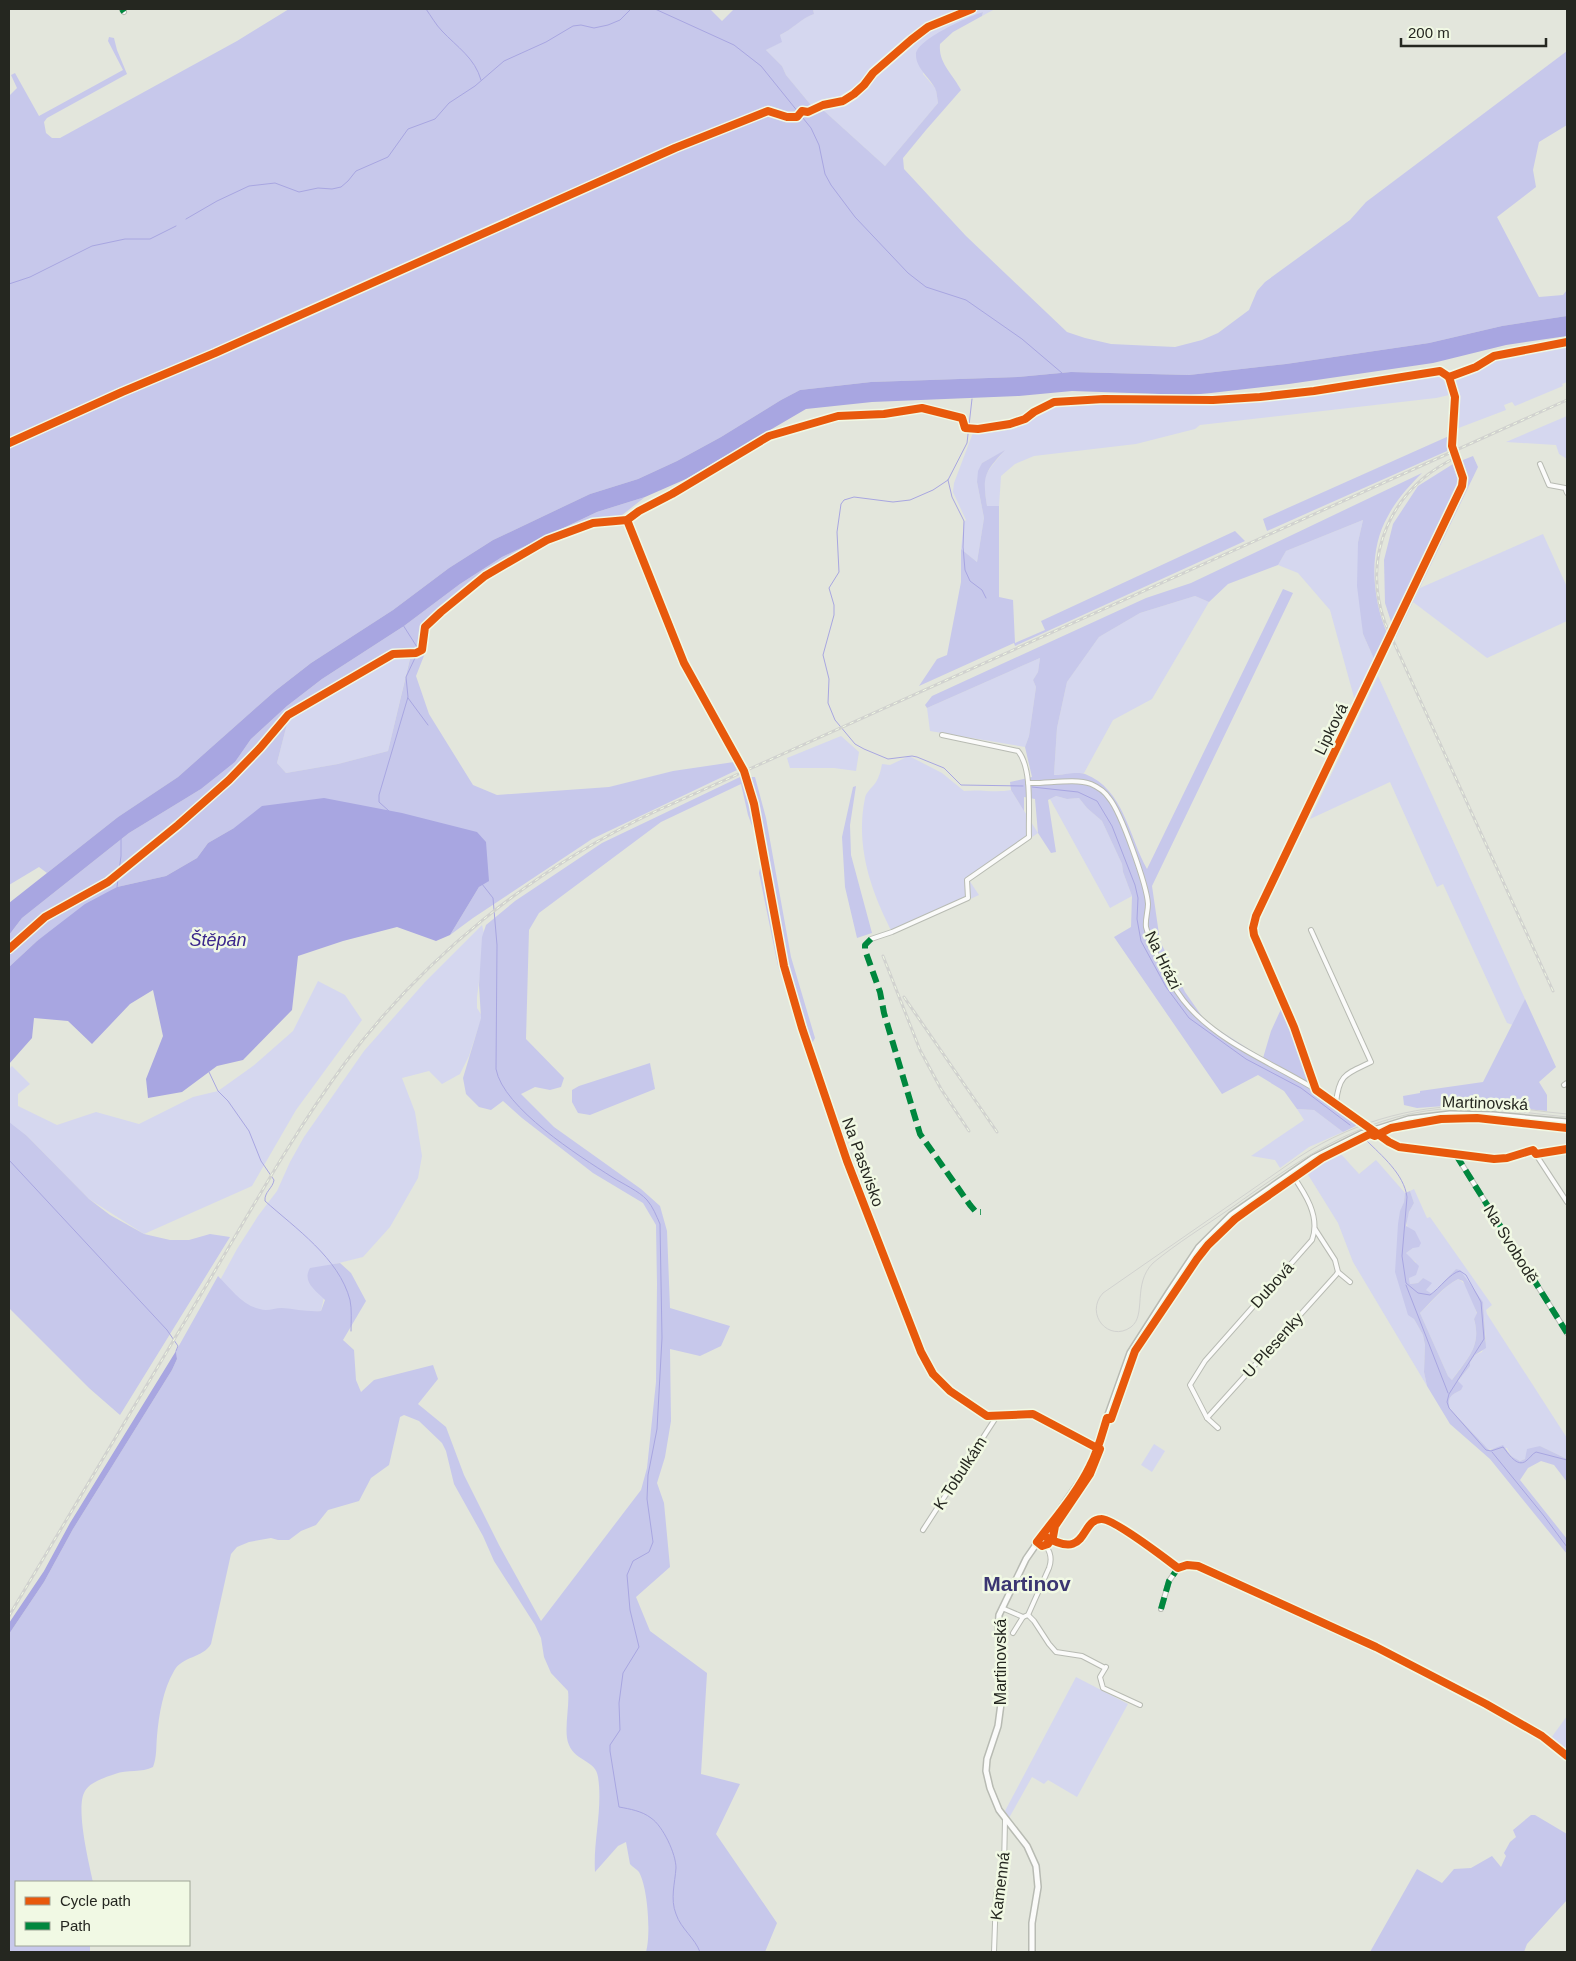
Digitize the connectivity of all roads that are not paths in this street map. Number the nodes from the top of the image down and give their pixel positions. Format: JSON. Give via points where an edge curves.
{"nodes":[{"id":1,"x":1449,"y":377,"type":"dead end"},
{"id":2,"x":1540,"y":464,"type":"dead end"},
{"id":3,"x":1567,"y":493,"type":"edge"},
{"id":4,"x":627,"y":520,"type":"dead end"},
{"id":5,"x":942,"y":735,"type":"dead end"},
{"id":6,"x":1028,"y":783,"type":"junction"},
{"id":7,"x":1312,"y":930,"type":"dead end"},
{"id":8,"x":872,"y":939,"type":"dead end"},
{"id":9,"x":1316,"y":1090,"type":"junction"},
{"id":10,"x":1336,"y":1103,"type":"junction"},
{"id":11,"x":1567,"y":1122,"type":"edge"},
{"id":12,"x":1373,"y":1130,"type":"junction"},
{"id":13,"x":1456,"y":1155,"type":"junction"},
{"id":14,"x":1291,"y":1172,"type":"junction"},
{"id":15,"x":1567,"y":1202,"type":"edge"},
{"id":16,"x":1314,"y":1228,"type":"junction"},
{"id":17,"x":1338,"y":1272,"type":"junction"},
{"id":18,"x":1350,"y":1282,"type":"dead end"},
{"id":19,"x":1567,"y":1333,"type":"edge"},
{"id":20,"x":997,"y":1416,"type":"junction"},
{"id":21,"x":1207,"y":1418,"type":"junction"},
{"id":22,"x":1218,"y":1428,"type":"dead end"},
{"id":23,"x":1097,"y":1448,"type":"junction"},
{"id":24,"x":923,"y":1530,"type":"dead end"},
{"id":25,"x":1042,"y":1535,"type":"junction"},
{"id":26,"x":1050,"y":1540,"type":"junction"},
{"id":27,"x":1037,"y":1542,"type":"junction"},
{"id":28,"x":1046,"y":1546,"type":"junction"},
{"id":29,"x":1178,"y":1568,"type":"junction"},
{"id":30,"x":1239,"y":1586,"type":"dead end"},
{"id":31,"x":1002,"y":1608,"type":"junction"},
{"id":32,"x":1161,"y":1609,"type":"dead end"},
{"id":33,"x":1026,"y":1616,"type":"junction"},
{"id":34,"x":1013,"y":1633,"type":"dead end"},
{"id":35,"x":1140,"y":1706,"type":"dead end"},
{"id":36,"x":1005,"y":1820,"type":"junction"},
{"id":37,"x":994,"y":1952,"type":"edge"},
{"id":38,"x":1032,"y":1952,"type":"edge"}],
"edges":[{"from":1,"to":9,"type":"street","name":"Lipková","via":[[1455,397],[1452,446],[1463,478],[1462,486],[1253,928]]},
{"from":2,"to":3,"type":"street","via":[[1549,485],[1565,488]]},
{"from":4,"to":20,"type":"street","name":"Na Pastvisko","via":[[684,663],[744,771],[754,804],[784,966],[802,1028],[847,1161],[921,1352],[933,1374],[950,1391],[987,1416]]},
{"from":5,"to":6,"type":"street","via":[[1018,751],[1023,756]]},
{"from":6,"to":8,"type":"street","via":[[1029,838],[967,880],[968,898]]},
{"from":6,"to":9,"type":"street","name":"Na Hrázi","via":[[1083,782],[1093,785],[1110,799],[1144,885],[1148,934],[1166,972],[1188,1006],[1229,1040]]},
{"from":7,"to":10,"type":"street","via":[[1371,1062],[1344,1077]]},
{"from":9,"to":10,"type":"street","name":"Na Hrázi"},
{"from":10,"to":12,"type":"street","name":"Na Hrázi"},
{"from":11,"to":12,"type":"street","name":"Martinovská","via":[[1450,1114],[1410,1119]]},
{"from":12,"to":13,"type":"street","via":[[1399,1147]]},
{"from":12,"to":14,"type":"street","name":"Martinovská","via":[[1338,1144]]},
{"from":13,"to":15,"type":"street","via":[[1494,1160],[1533,1150]]},
{"from":13,"to":19,"type":"street","name":"Na Svobodě"},
{"from":14,"to":16,"type":"street","via":[[1311,1207]]},
{"from":14,"to":23,"type":"street","name":"Martinovská","via":[[1231,1216],[1193,1255],[1130,1353]]},
{"from":16,"to":17,"type":"street","via":[[1335,1260]]},
{"from":16,"to":21,"type":"street","name":"Dubová","via":[[1309,1245],[1200,1366],[1190,1385]]},
{"from":17,"to":18,"type":"street"},
{"from":17,"to":21,"type":"street","name":"U Plesenky"},
{"from":20,"to":23,"type":"street","name":"Na Pastvisko","via":[[1033,1414]]},
{"from":20,"to":24,"type":"street","name":"K Tobulkám"},
{"from":21,"to":22,"type":"street"},
{"from":23,"to":25,"type":"street","name":"Martinovská","via":[[1082,1480]]},
{"from":25,"to":26,"type":"street"},
{"from":25,"to":27,"type":"street","name":"Martinovská"},
{"from":26,"to":28,"type":"street"},
{"from":26,"to":29,"type":"street","via":[[1073,1544],[1100,1518],[1124,1530]]},
{"from":27,"to":28,"type":"street"},
{"from":27,"to":31,"type":"street","name":"Martinovská"},
{"from":28,"to":33,"type":"street","via":[[1051,1561]]},
{"from":29,"to":30,"type":"street","via":[[1198,1566]]},
{"from":29,"to":32,"type":"street","via":[[1169,1581]]},
{"from":31,"to":33,"type":"street"},
{"from":31,"to":36,"type":"street","name":"Martinovská","via":[[998,1630],[1002,1696],[986,1771]]},
{"from":33,"to":34,"type":"street"},
{"from":33,"to":35,"type":"street","via":[[1034,1621],[1056,1652],[1082,1656],[1106,1667],[1100,1677],[1106,1691]]},
{"from":36,"to":37,"type":"street","name":"Kamenná","via":[[1004,1867],[996,1895]]},
{"from":36,"to":38,"type":"street","name":"Martinovská","via":[[1028,1846],[1036,1866],[1038,1882]]}]}
